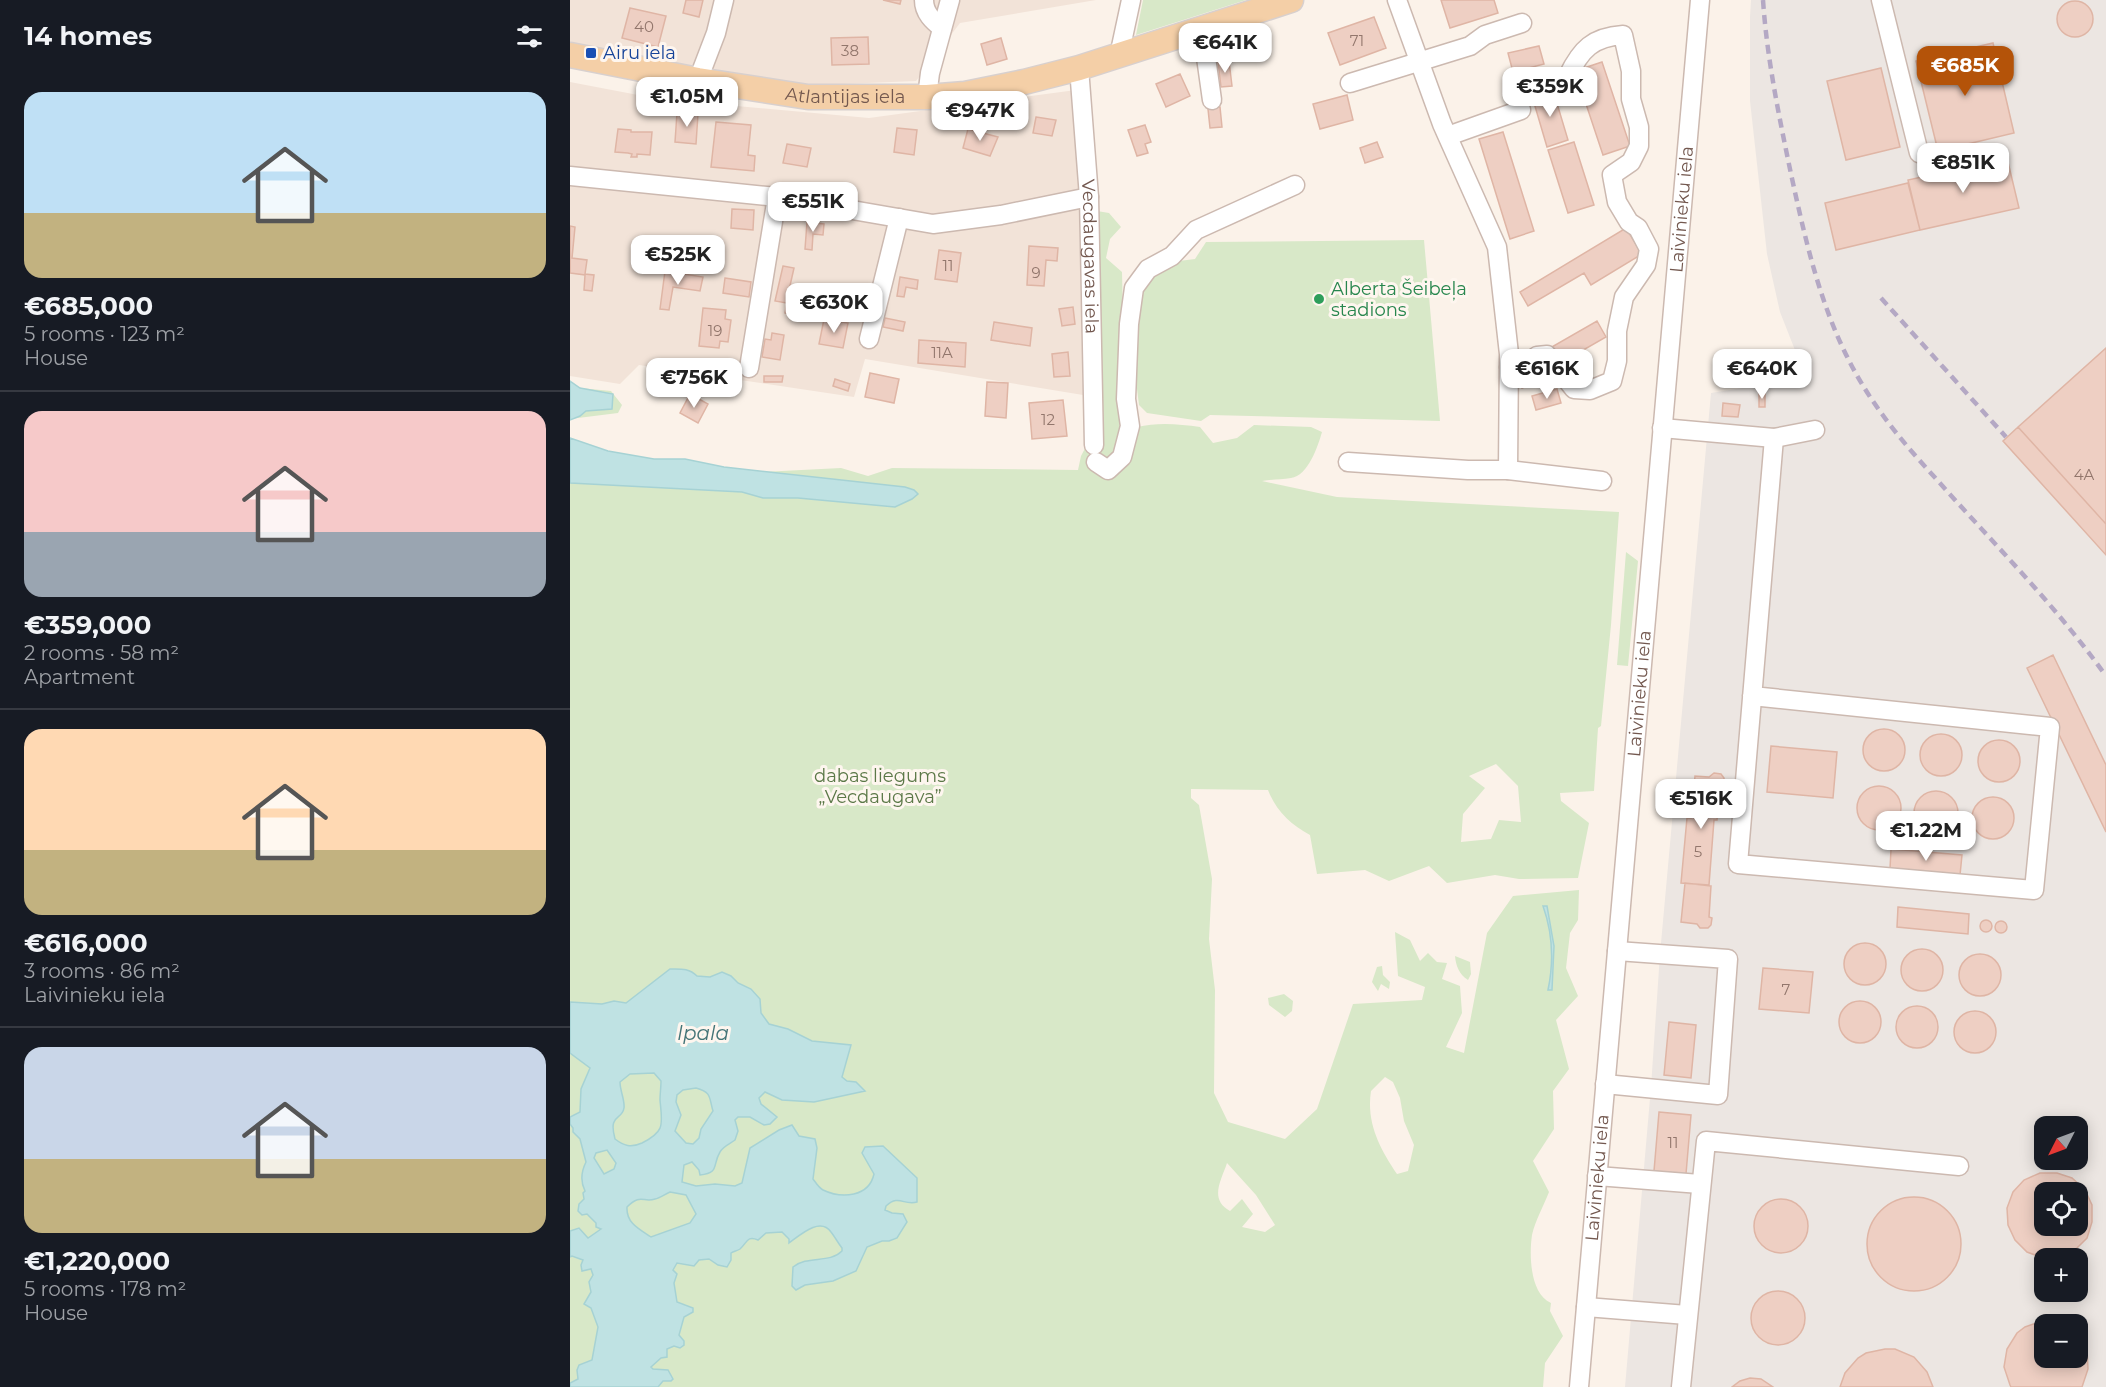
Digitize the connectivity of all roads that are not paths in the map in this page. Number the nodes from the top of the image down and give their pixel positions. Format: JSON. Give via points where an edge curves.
{"nodes":[{"id":1,"x":724,"y":0,"type":"edge"},
{"id":2,"x":924,"y":0,"type":"edge"},
{"id":3,"x":950,"y":0,"type":"edge"},
{"id":4,"x":1131,"y":0,"type":"edge"},
{"id":5,"x":1291,"y":0,"type":"edge"},
{"id":6,"x":1396,"y":0,"type":"edge"},
{"id":7,"x":1700,"y":0,"type":"edge"},
{"id":8,"x":1881,"y":0,"type":"edge"},
{"id":9,"x":1522,"y":23,"type":"dead end"},
{"id":10,"x":942,"y":28,"type":"junction"},
{"id":11,"x":1202,"y":29,"type":"junction"},
{"id":12,"x":570,"y":55,"type":"edge"},
{"id":13,"x":1119,"y":56,"type":"junction"},
{"id":14,"x":1419,"y":60,"type":"junction"},
{"id":15,"x":1079,"y":68,"type":"junction"},
{"id":16,"x":709,"y":82,"type":"junction"},
{"id":17,"x":1350,"y":84,"type":"dead end"},
{"id":18,"x":927,"y":97,"type":"junction"},
{"id":19,"x":1212,"y":100,"type":"dead end"},
{"id":20,"x":1448,"y":136,"type":"junction"},
{"id":21,"x":1919,"y":153,"type":"dead end"},
{"id":22,"x":570,"y":176,"type":"edge"},
{"id":23,"x":1295,"y":185,"type":"dead end"},
{"id":24,"x":777,"y":197,"type":"junction"},
{"id":25,"x":1089,"y":197,"type":"junction"},
{"id":26,"x":899,"y":218,"type":"junction"},
{"id":27,"x":869,"y":339,"type":"dead end"},
{"id":28,"x":1509,"y":367,"type":"junction"},
{"id":29,"x":749,"y":368,"type":"dead end"},
{"id":30,"x":1662,"y":428,"type":"junction"},
{"id":31,"x":1815,"y":430,"type":"dead end"},
{"id":32,"x":1774,"y":438,"type":"junction"},
{"id":33,"x":1348,"y":462,"type":"dead end"},
{"id":34,"x":1508,"y":470,"type":"junction"},
{"id":35,"x":1602,"y":481,"type":"dead end"},
{"id":36,"x":1752,"y":696,"type":"junction"},
{"id":37,"x":1617,"y":951,"type":"junction"},
{"id":38,"x":1605,"y":1084,"type":"junction"},
{"id":39,"x":1959,"y":1166,"type":"dead end"},
{"id":40,"x":1597,"y":1176,"type":"junction"},
{"id":41,"x":1700,"y":1184,"type":"junction"},
{"id":42,"x":1586,"y":1307,"type":"junction"},
{"id":43,"x":1687,"y":1315,"type":"junction"},
{"id":44,"x":1579,"y":1387,"type":"edge"},
{"id":45,"x":1681,"y":1387,"type":"edge"}],
"edges":[{"from":1,"to":16,"type":"street"},
{"from":2,"to":10,"type":"street","via":[[931,18]]},
{"from":3,"to":10,"type":"street"},
{"from":4,"to":13,"type":"street"},
{"from":5,"to":11,"type":"main road","name":"Atlantijas iela"},
{"from":6,"to":14,"type":"street"},
{"from":7,"to":30,"type":"street","name":"Laivinieku iela"},
{"from":8,"to":21,"type":"street"},
{"from":9,"to":14,"type":"street","via":[[1485,35],[1470,46]]},
{"from":10,"to":18,"type":"street"},
{"from":11,"to":13,"type":"main road","name":"Atlantijas iela"},
{"from":11,"to":19,"type":"street"},
{"from":12,"to":16,"type":"main road","name":"Atlantijas iela"},
{"from":13,"to":15,"type":"main road","name":"Atlantijas iela"},
{"from":14,"to":17,"type":"street"},
{"from":14,"to":20,"type":"street"},
{"from":15,"to":18,"type":"main road","name":"Atlantijas iela","via":[[965,94]]},
{"from":15,"to":25,"type":"street","name":"Vecdaugavas iela"},
{"from":16,"to":18,"type":"main road","name":"Atlantijas iela","via":[[808,97]]},
{"from":20,"to":28,"type":"street","via":[[1497,247]]},
{"from":20,"to":28,"type":"street","via":[[1521,110],[1516,92],[1568,76],[1576,59],[1592,44],[1605,36],[1623,35],[1639,146],[1631,162],[1612,175],[1617,202],[1649,249],[1646,265],[1624,297],[1612,381],[1590,390],[1574,389],[1547,355],[1524,366]]},
{"from":22,"to":24,"type":"street"},
{"from":23,"to":25,"type":"street","name":"Vecdaugavas iela","via":[[1196,230],[1172,256],[1148,268],[1134,288],[1126,399],[1130,426],[1122,457],[1108,470],[1095,453]]},
{"from":24,"to":26,"type":"street"},
{"from":24,"to":29,"type":"street"},
{"from":25,"to":26,"type":"street","via":[[933,224]]},
{"from":26,"to":27,"type":"street"},
{"from":28,"to":34,"type":"street"},
{"from":30,"to":32,"type":"street"},
{"from":30,"to":37,"type":"street","name":"Laivinieku iela"},
{"from":31,"to":32,"type":"street"},
{"from":32,"to":36,"type":"street"},
{"from":33,"to":34,"type":"street"},
{"from":34,"to":35,"type":"street"},
{"from":36,"to":36,"type":"street","via":[[1738,864],[2034,890],[2050,727]]},
{"from":37,"to":38,"type":"street","name":"Laivinieku iela"},
{"from":37,"to":38,"type":"street","via":[[1728,959],[1718,1095]]},
{"from":38,"to":40,"type":"street","name":"Laivinieku iela"},
{"from":39,"to":41,"type":"street","via":[[1706,1141]]},
{"from":40,"to":41,"type":"street"},
{"from":40,"to":42,"type":"street","name":"Laivinieku iela"},
{"from":41,"to":43,"type":"street"},
{"from":42,"to":43,"type":"street"},
{"from":42,"to":44,"type":"street","name":"Laivinieku iela"},
{"from":43,"to":45,"type":"street"}]}
